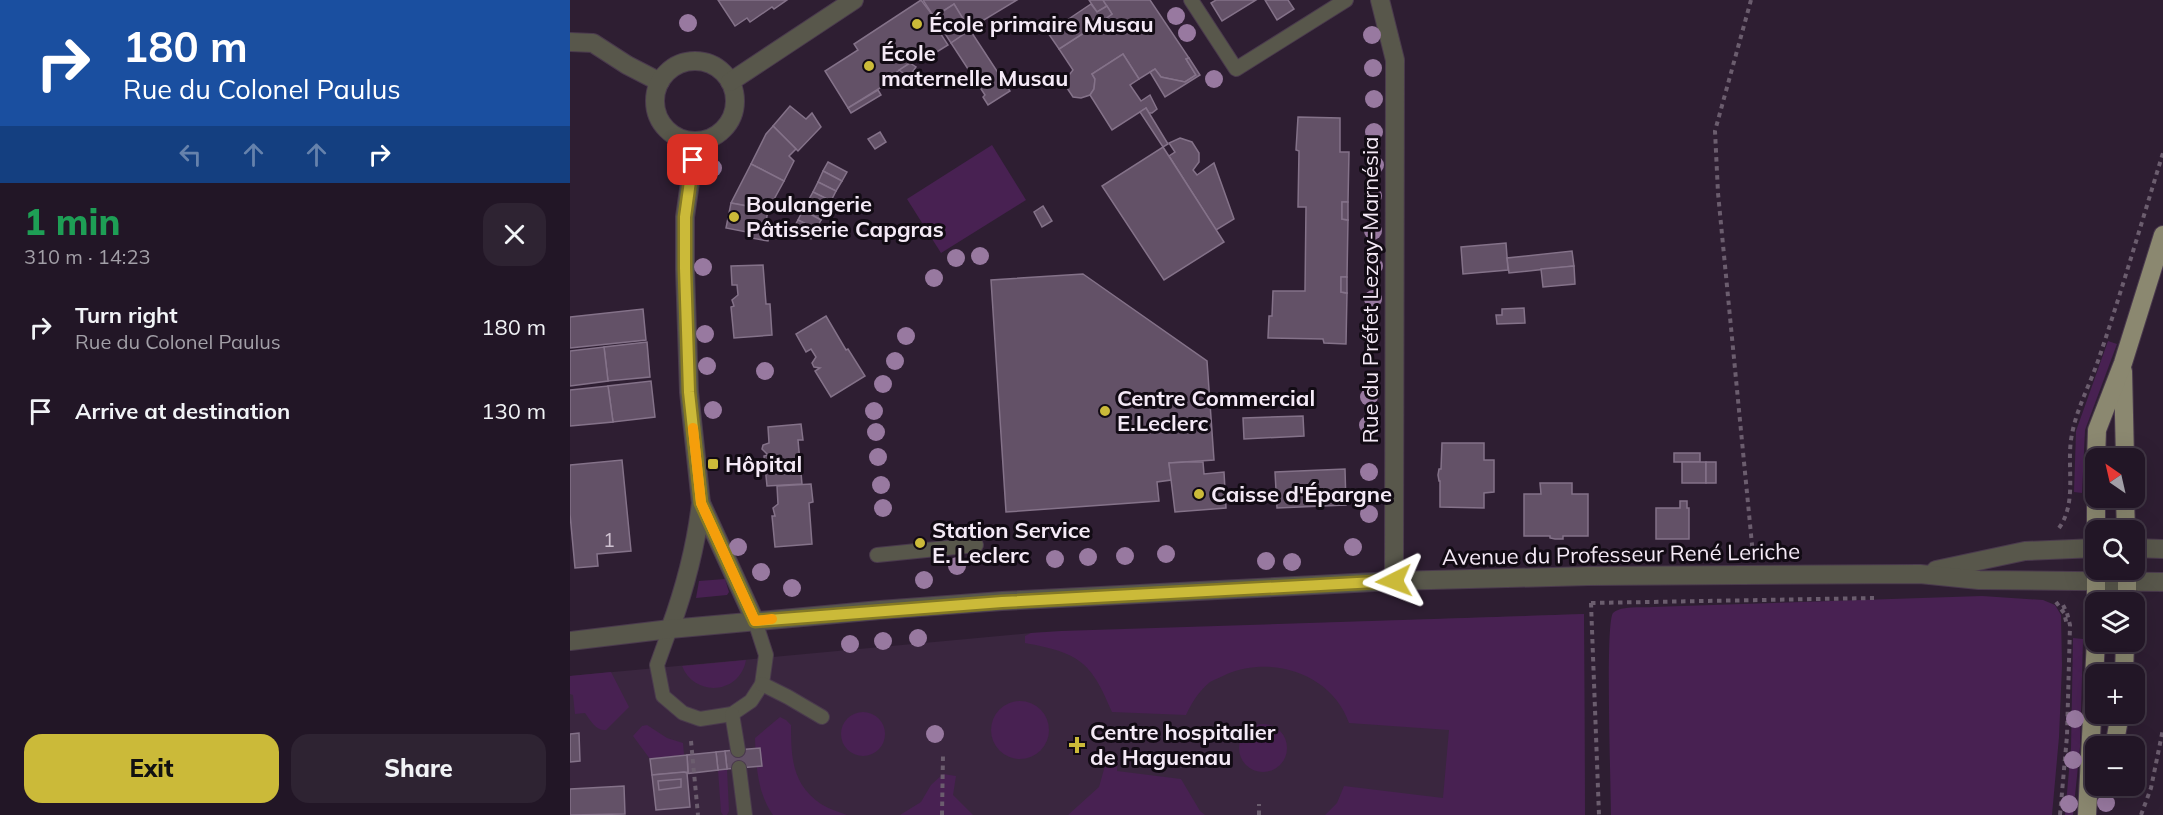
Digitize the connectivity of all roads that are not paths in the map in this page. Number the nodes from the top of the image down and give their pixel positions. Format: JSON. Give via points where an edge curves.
{"nodes":[{"id":1,"x":854,"y":0,"type":"edge"},
{"id":2,"x":1191,"y":0,"type":"edge"},
{"id":3,"x":1346,"y":0,"type":"edge"},
{"id":4,"x":1380,"y":0,"type":"edge"},
{"id":5,"x":570,"y":42,"type":"edge"},
{"id":6,"x":660,"y":82,"type":"junction"},
{"id":7,"x":730,"y":82,"type":"junction"},
{"id":8,"x":696,"y":141,"type":"junction"},
{"id":9,"x":2163,"y":235,"type":"edge"},
{"id":10,"x":2122,"y":363,"type":"junction"},
{"id":11,"x":2096,"y":448,"type":"edge"},
{"id":12,"x":2125,"y":448,"type":"edge"},
{"id":13,"x":701,"y":503,"type":"junction"},
{"id":14,"x":976,"y":545,"type":"dead end"},
{"id":15,"x":2085,"y":548,"type":"edge"},
{"id":16,"x":2145,"y":548,"type":"edge"},
{"id":17,"x":2163,"y":549,"type":"edge"},
{"id":18,"x":877,"y":555,"type":"dead end"},
{"id":19,"x":1920,"y":574,"type":"junction"},
{"id":20,"x":2085,"y":576,"type":"edge"},
{"id":21,"x":2145,"y":579,"type":"edge"},
{"id":22,"x":1394,"y":581,"type":"junction"},
{"id":23,"x":2163,"y":582,"type":"edge"},
{"id":24,"x":755,"y":621,"type":"junction"},
{"id":25,"x":670,"y":629,"type":"junction"},
{"id":26,"x":570,"y":641,"type":"edge"},
{"id":27,"x":2095,"y":652,"type":"edge"},
{"id":28,"x":762,"y":684,"type":"junction"},
{"id":29,"x":732,"y":714,"type":"junction"},
{"id":30,"x":822,"y":717,"type":"dead end"},
{"id":31,"x":738,"y":750,"type":"dead end"},
{"id":32,"x":740,"y":768,"type":"dead end"},
{"id":33,"x":2096,"y":796,"type":"edge"},
{"id":34,"x":745,"y":815,"type":"edge"},
{"id":35,"x":2088,"y":815,"type":"edge"}],
"edges":[{"from":1,"to":7,"type":"street"},
{"from":2,"to":3,"type":"lane","via":[[1236,69]]},
{"from":4,"to":22,"type":"street","name":"Rue du Préfet Lezay-Marnésia","via":[[1395,60]]},
{"from":5,"to":6,"type":"street","via":[[593,44]]},
{"from":6,"to":7,"type":"street","via":[[678,66],[701,62]]},
{"from":6,"to":8,"type":"street","via":[[655,105],[664,127],[684,140]]},
{"from":7,"to":8,"type":"street","via":[[734,109],[729,122],[709,139]]},
{"from":8,"to":13,"type":"street","via":[[685,217],[685,268],[689,392]]},
{"from":9,"to":10,"type":"main road"},
{"from":10,"to":11,"type":"main road","via":[[2097,430]]},
{"from":10,"to":12,"type":"main road"},
{"from":13,"to":24,"type":"street"},
{"from":13,"to":25,"type":"street","via":[[698,531]]},
{"from":14,"to":18,"type":"lane"},
{"from":15,"to":19,"type":"street","name":"Avenue du Professeur René Leriche","via":[[2025,551]]},
{"from":16,"to":17,"type":"street"},
{"from":19,"to":20,"type":"street","name":"Avenue du Professeur René Leriche","via":[[1979,580]]},
{"from":19,"to":22,"type":"street","name":"Avenue du Professeur René Leriche"},
{"from":21,"to":23,"type":"street","name":"Avenue du Professeur René Leriche"},
{"from":22,"to":24,"type":"street","name":"Avenue du Professeur René Leriche","via":[[1002,602]]},
{"from":24,"to":25,"type":"street","name":"Avenue du Professeur René Leriche"},
{"from":24,"to":28,"type":"lane","via":[[766,655]]},
{"from":25,"to":26,"type":"street","name":"Avenue du Professeur René Leriche"},
{"from":25,"to":29,"type":"lane","via":[[657,665],[663,696],[683,713],[700,718]]},
{"from":27,"to":35,"type":"main road"},
{"from":28,"to":29,"type":"lane","via":[[751,700]]},
{"from":28,"to":30,"type":"lane"},
{"from":29,"to":31,"type":"lane"},
{"from":32,"to":34,"type":"lane"},
{"from":33,"to":35,"type":"main road"}]}
